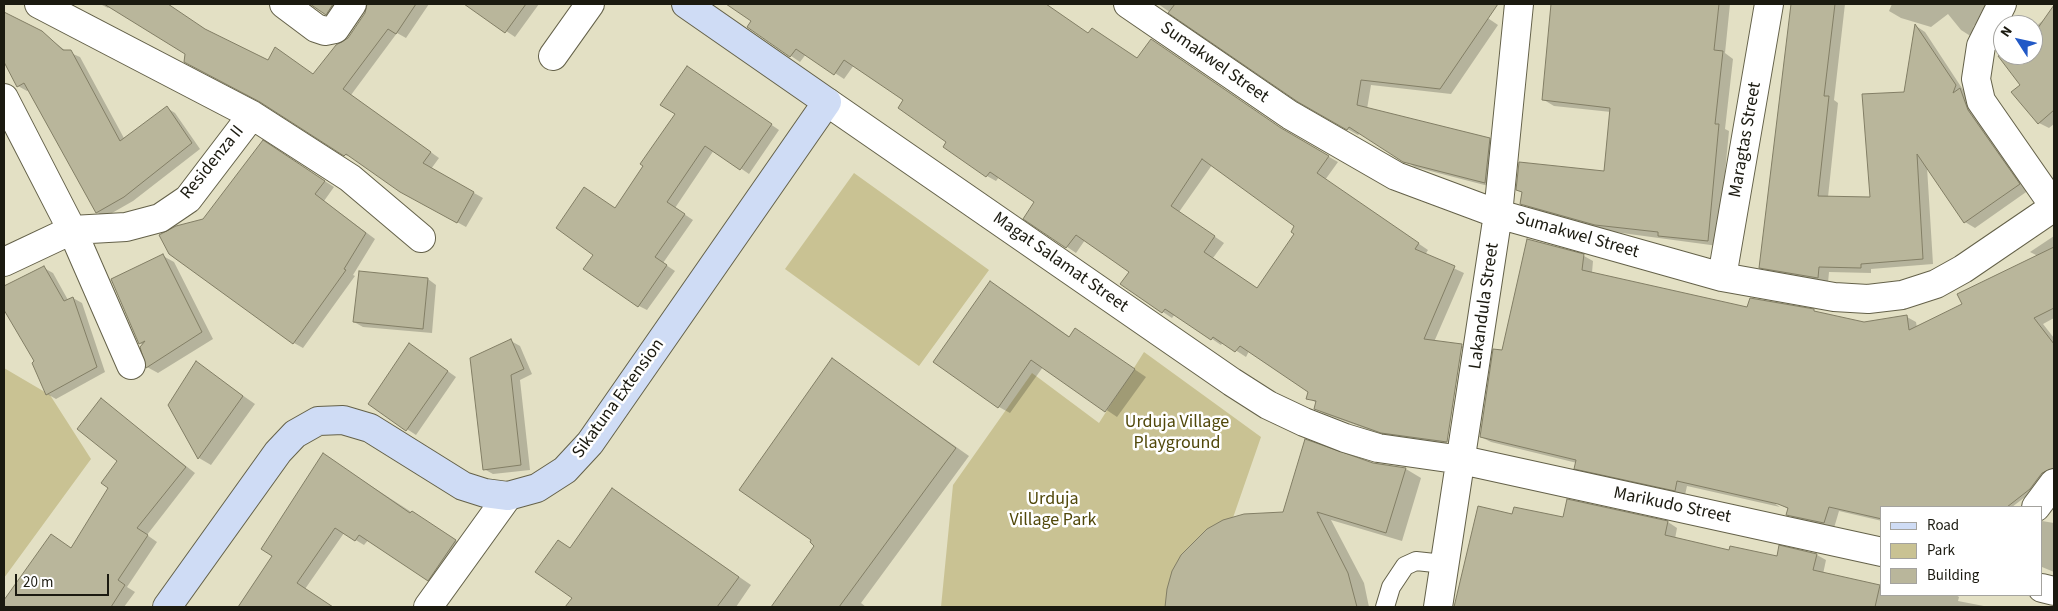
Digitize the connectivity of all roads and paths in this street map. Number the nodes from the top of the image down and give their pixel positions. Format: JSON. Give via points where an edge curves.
{"nodes":[{"id":1,"x":38,"y":4,"type":"edge"},
{"id":2,"x":284,"y":4,"type":"edge"},
{"id":3,"x":352,"y":4,"type":"edge"},
{"id":4,"x":590,"y":4,"type":"edge"},
{"id":5,"x":686,"y":4,"type":"edge"},
{"id":6,"x":1128,"y":4,"type":"edge"},
{"id":7,"x":1519,"y":4,"type":"edge"},
{"id":8,"x":1769,"y":4,"type":"edge"},
{"id":9,"x":2002,"y":4,"type":"edge"},
{"id":10,"x":553,"y":56,"type":"dead end"},
{"id":11,"x":4,"y":98,"type":"edge"},
{"id":12,"x":828,"y":102,"type":"junction"},
{"id":13,"x":252,"y":115,"type":"junction"},
{"id":14,"x":2054,"y":207,"type":"edge"},
{"id":15,"x":1498,"y":214,"type":"junction"},
{"id":16,"x":72,"y":230,"type":"junction"},
{"id":17,"x":421,"y":238,"type":"dead end"},
{"id":18,"x":4,"y":262,"type":"edge"},
{"id":19,"x":1722,"y":277,"type":"junction"},
{"id":20,"x":131,"y":365,"type":"dead end"},
{"id":21,"x":1462,"y":460,"type":"junction"},
{"id":22,"x":2054,"y":483,"type":"edge"},
{"id":23,"x":508,"y":496,"type":"junction"},
{"id":24,"x":2037,"y":506,"type":"edge"},
{"id":25,"x":1880,"y":552,"type":"edge"},
{"id":26,"x":1444,"y":564,"type":"junction"},
{"id":27,"x":167,"y":607,"type":"edge"},
{"id":28,"x":428,"y":607,"type":"edge"},
{"id":29,"x":1385,"y":607,"type":"edge"},
{"id":30,"x":1438,"y":607,"type":"edge"}],
"edges":[{"from":1,"to":13,"type":"street"},
{"from":2,"to":3,"type":"street","via":[[316,28],[326,31],[335,29]]},
{"from":4,"to":10,"type":"street"},
{"from":5,"to":12,"type":"street","name":"Magat Salamat Street"},
{"from":6,"to":15,"type":"street","name":"Sumakwel Street","via":[[1306,125],[1396,176]]},
{"from":7,"to":15,"type":"street","name":"Lakandula Street"},
{"from":8,"to":19,"type":"street","name":"Maragtas Street"},
{"from":9,"to":14,"type":"street","via":[[1981,46],[1976,79],[1981,101]]},
{"from":11,"to":16,"type":"street"},
{"from":12,"to":21,"type":"street","name":"Magat Salamat Street","via":[[1268,405],[1345,438],[1378,448]]},
{"from":12,"to":23,"type":"street","name":"Sikatuna Extension","via":[[590,443],[565,470],[544,484]]},
{"from":13,"to":16,"type":"street","name":"Residenza II","via":[[188,199],[160,218],[126,227]]},
{"from":13,"to":17,"type":"street","via":[[350,178]]},
{"from":14,"to":19,"type":"street","name":"Sumakwel Street","via":[[1963,269],[1936,284],[1902,295],[1868,300],[1834,297]]},
{"from":15,"to":19,"type":"street","name":"Sumakwel Street"},
{"from":15,"to":21,"type":"street","name":"Lakandula Street"},
{"from":16,"to":18,"type":"street","name":"Residenza II"},
{"from":16,"to":20,"type":"street"},
{"from":21,"to":25,"type":"street","name":"Marikudo Street"},
{"from":21,"to":26,"type":"street","name":"Lakandula Street"},
{"from":22,"to":24,"type":"street"},
{"from":23,"to":27,"type":"street","name":"Sikatuna Extension","via":[[463,486],[370,428],[343,420],[318,421],[295,434],[278,452]]},
{"from":23,"to":28,"type":"street"},
{"from":26,"to":29,"type":"lane","via":[[1416,561],[1405,566],[1391,588]]},
{"from":26,"to":30,"type":"street","name":"Lakandula Street"}]}
